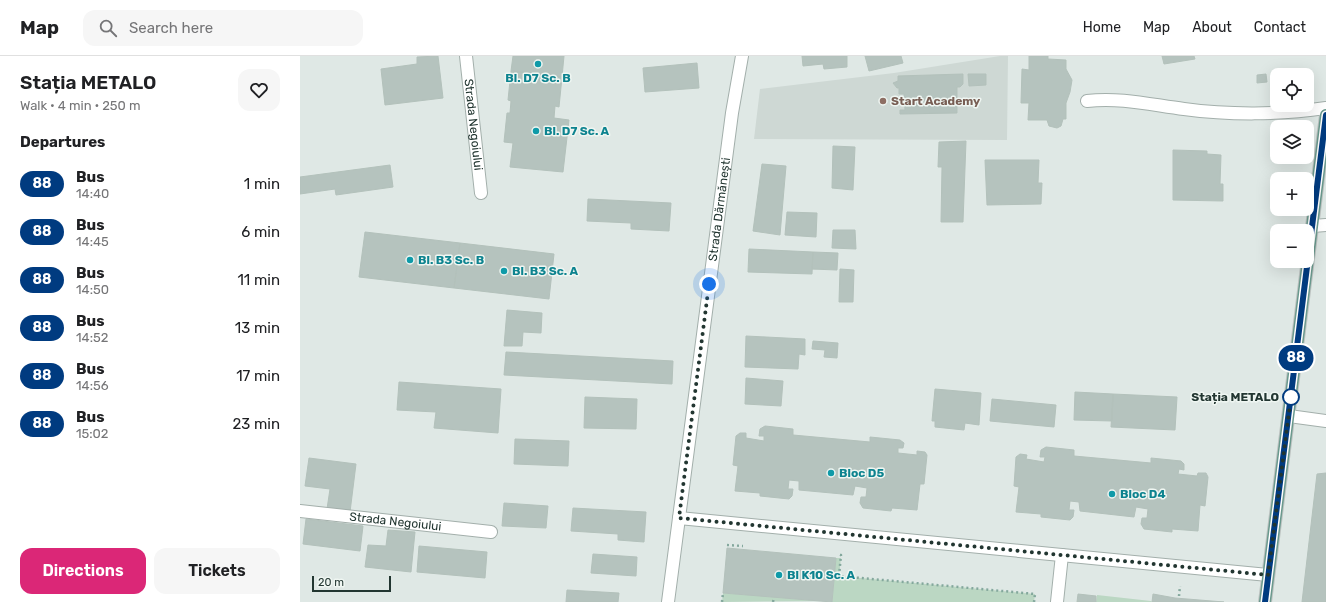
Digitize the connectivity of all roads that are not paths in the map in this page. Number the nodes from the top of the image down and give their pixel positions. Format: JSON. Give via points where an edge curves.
{"nodes":[{"id":1,"x":466,"y":56,"type":"edge"},
{"id":2,"x":742,"y":56,"type":"edge"},
{"id":3,"x":1087,"y":101,"type":"dead end"},
{"id":4,"x":1326,"y":108,"type":"edge"},
{"id":5,"x":1326,"y":115,"type":"edge"},
{"id":6,"x":481,"y":193,"type":"dead end"},
{"id":7,"x":1313,"y":224,"type":"edge"},
{"id":8,"x":1326,"y":225,"type":"edge"},
{"id":9,"x":1314,"y":226,"type":"edge"},
{"id":10,"x":1308,"y":268,"type":"edge"},
{"id":11,"x":1289,"y":416,"type":"junction"},
{"id":12,"x":1326,"y":421,"type":"edge"},
{"id":13,"x":300,"y":511,"type":"edge"},
{"id":14,"x":679,"y":518,"type":"junction"},
{"id":15,"x":491,"y":532,"type":"dead end"},
{"id":16,"x":1062,"y":555,"type":"junction"},
{"id":17,"x":1268,"y":575,"type":"junction"},
{"id":18,"x":668,"y":602,"type":"edge"},
{"id":19,"x":1057,"y":602,"type":"edge"},
{"id":20,"x":1265,"y":602,"type":"edge"}],
"edges":[{"from":1,"to":6,"type":"street","name":"Strada Negoiului"},
{"from":2,"to":14,"type":"street","name":"Strada Dărmănești","via":[[732,113]]},
{"from":3,"to":4,"type":"street","via":[[1118,100],[1185,109],[1262,113],[1294,113]]},
{"from":5,"to":7,"type":"main road"},
{"from":8,"to":9,"type":"street"},
{"from":10,"to":11,"type":"main road"},
{"from":11,"to":12,"type":"street"},
{"from":11,"to":17,"type":"main road"},
{"from":13,"to":15,"type":"street","name":"Strada Negoiului"},
{"from":14,"to":16,"type":"street"},
{"from":14,"to":18,"type":"street","name":"Strada Dărmănești"},
{"from":16,"to":17,"type":"street"},
{"from":16,"to":19,"type":"street"},
{"from":17,"to":20,"type":"main road"}]}
